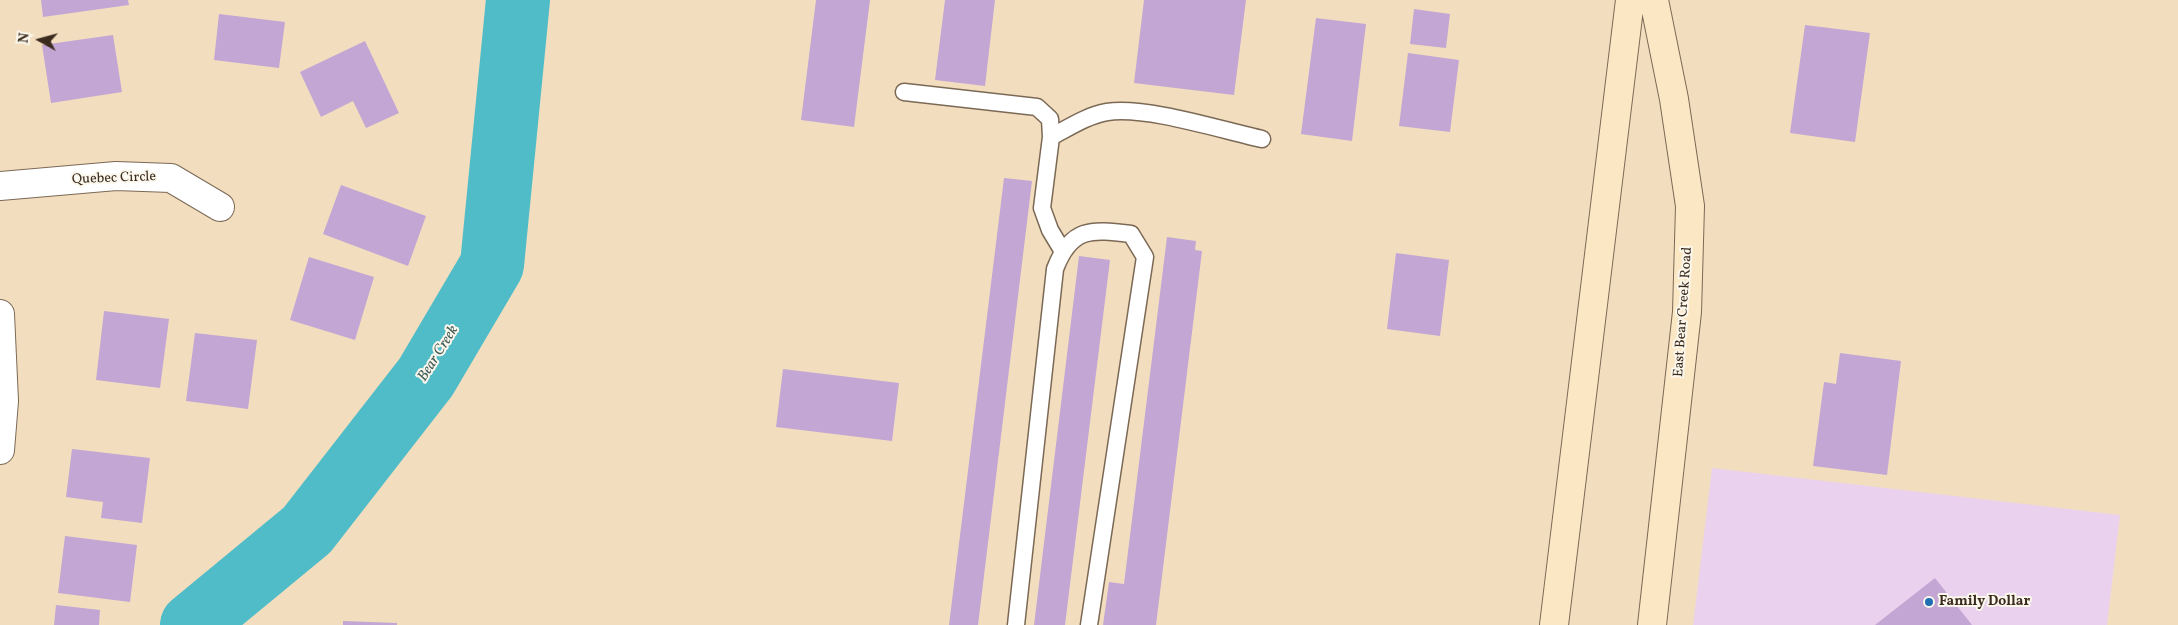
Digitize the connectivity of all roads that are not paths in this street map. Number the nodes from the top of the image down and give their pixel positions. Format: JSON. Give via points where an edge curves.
{"nodes":[{"id":1,"x":1630,"y":0,"type":"edge"},
{"id":2,"x":1654,"y":0,"type":"edge"},
{"id":3,"x":904,"y":92,"type":"dead end"},
{"id":4,"x":1051,"y":137,"type":"junction"},
{"id":5,"x":1262,"y":139,"type":"dead end"},
{"id":6,"x":0,"y":186,"type":"edge"},
{"id":7,"x":220,"y":207,"type":"dead end"},
{"id":8,"x":1062,"y":250,"type":"junction"},
{"id":9,"x":0,"y":314,"type":"edge"},
{"id":10,"x":0,"y":450,"type":"edge"},
{"id":11,"x":1016,"y":625,"type":"edge"},
{"id":12,"x":1089,"y":625,"type":"edge"},
{"id":13,"x":1554,"y":625,"type":"edge"},
{"id":14,"x":1652,"y":625,"type":"edge"}],
"edges":[{"from":1,"to":13,"type":"main road"},
{"from":2,"to":14,"type":"main road","name":"East Bear Creek Road","via":[[1690,206],[1687,312]]},
{"from":3,"to":4,"type":"lane","via":[[1037,106],[1050,119]]},
{"from":4,"to":5,"type":"lane","via":[[1106,112],[1140,112]]},
{"from":4,"to":8,"type":"lane","via":[[1042,208]]},
{"from":6,"to":7,"type":"street","name":"Quebec Circle","via":[[116,176],[171,178]]},
{"from":8,"to":11,"type":"lane","via":[[1055,269]]},
{"from":8,"to":12,"type":"lane","via":[[1074,237],[1099,230],[1131,234],[1145,256]]},
{"from":9,"to":10,"type":"street","via":[[4,402]]}]}
